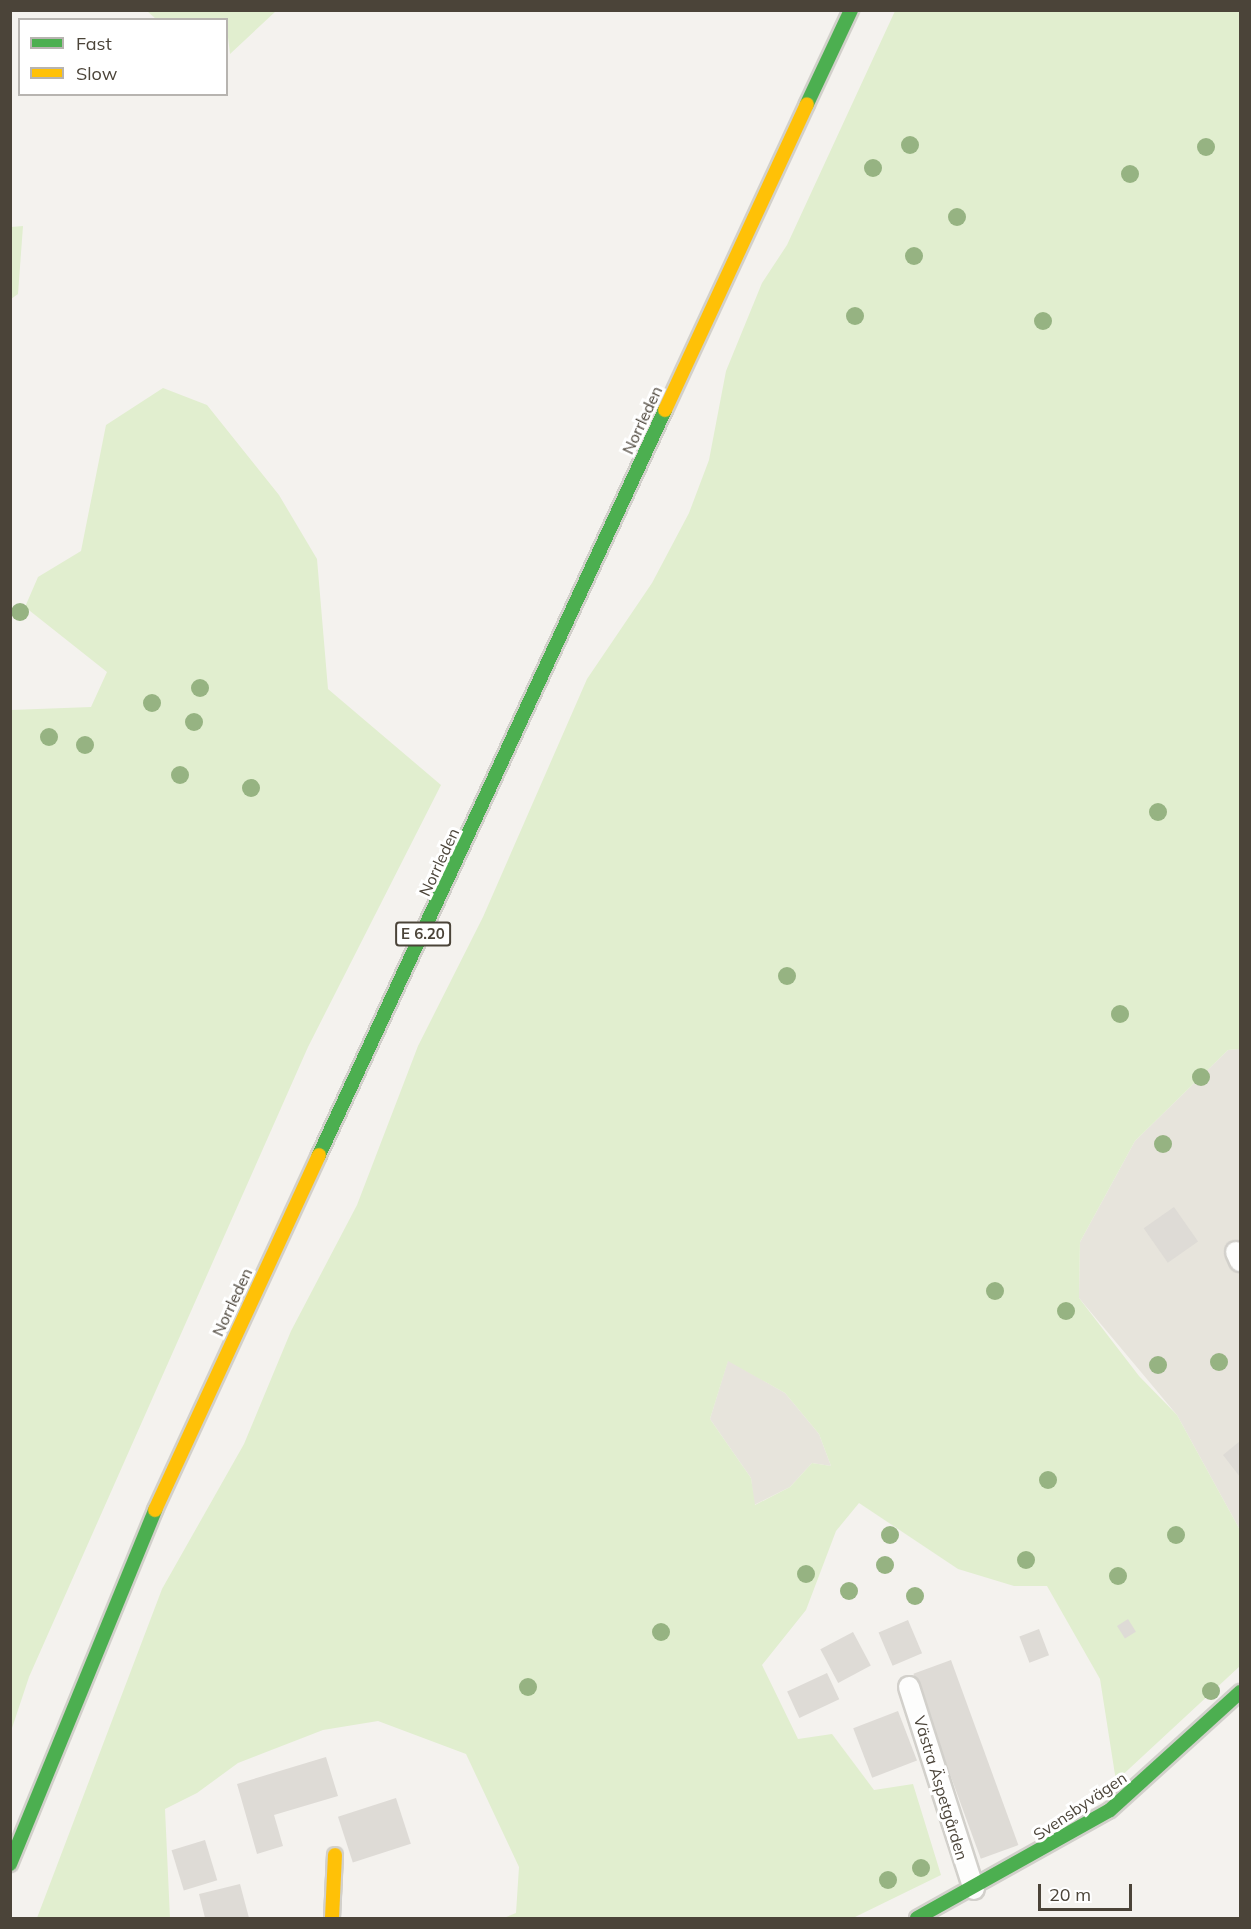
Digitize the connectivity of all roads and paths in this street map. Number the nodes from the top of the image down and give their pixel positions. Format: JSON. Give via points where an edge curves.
{"nodes":[{"id":1,"x":851,"y":10,"type":"edge"},
{"id":2,"x":909,"y":1687,"type":"dead end"},
{"id":3,"x":1240,"y":1692,"type":"edge"},
{"id":4,"x":335,"y":1856,"type":"dead end"},
{"id":5,"x":10,"y":1864,"type":"edge"},
{"id":6,"x":974,"y":1889,"type":"junction"},
{"id":7,"x":332,"y":1918,"type":"edge"},
{"id":8,"x":917,"y":1918,"type":"edge"}],
"edges":[{"from":1,"to":5,"type":"main road","name":"Norrleden","number":"E 6.20","via":[[191,1431],[76,1692]]},
{"from":2,"to":6,"type":"lane","name":"Västra Äspetgården"},
{"from":3,"to":6,"type":"main road","name":"Svensbyvägen","via":[[1110,1810]]},
{"from":4,"to":7,"type":"main road"},
{"from":6,"to":8,"type":"main road","name":"Svensbyvägen"}]}
